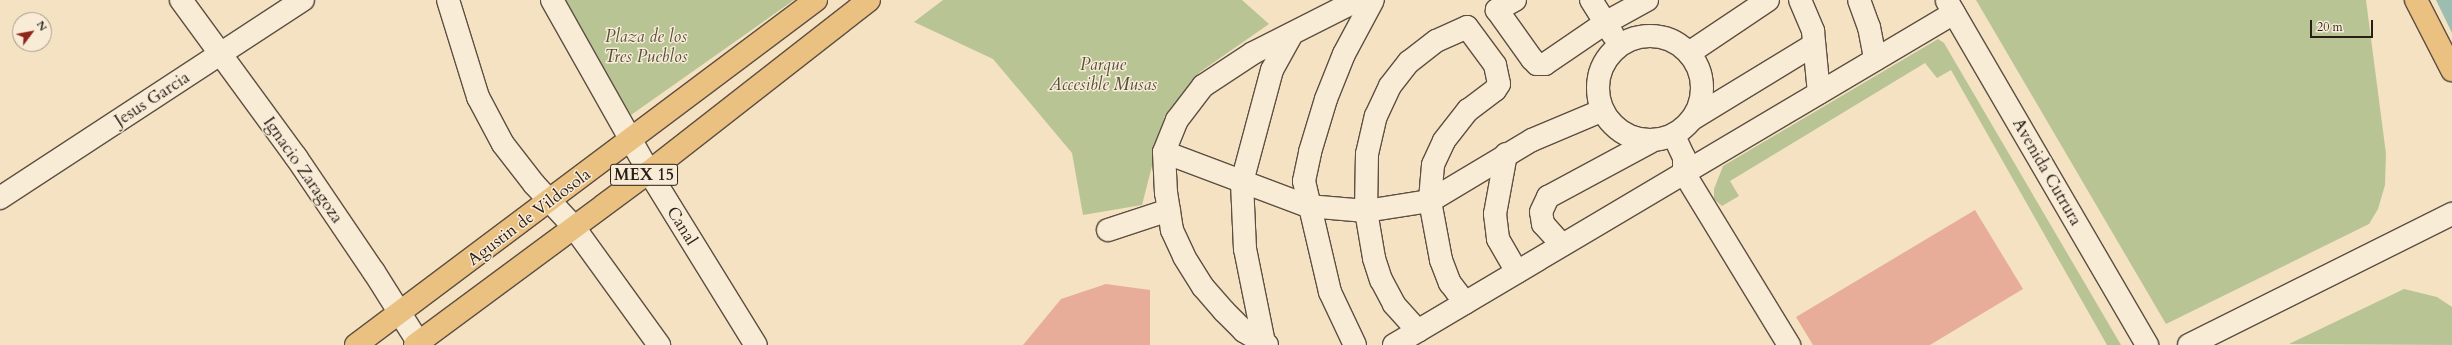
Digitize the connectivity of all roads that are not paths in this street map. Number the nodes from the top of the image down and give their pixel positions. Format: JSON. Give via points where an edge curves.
{"nodes":[{"id":1,"x":181,"y":0,"type":"edge"},
{"id":2,"x":303,"y":0,"type":"edge"},
{"id":3,"x":448,"y":0,"type":"edge"},
{"id":4,"x":552,"y":0,"type":"edge"},
{"id":5,"x":816,"y":0,"type":"edge"},
{"id":6,"x":869,"y":0,"type":"edge"},
{"id":7,"x":1358,"y":0,"type":"edge"},
{"id":8,"x":1373,"y":0,"type":"edge"},
{"id":9,"x":1591,"y":0,"type":"edge"},
{"id":10,"x":1647,"y":0,"type":"edge"},
{"id":11,"x":1768,"y":0,"type":"edge"},
{"id":12,"x":1800,"y":0,"type":"edge"},
{"id":13,"x":1859,"y":0,"type":"edge"},
{"id":14,"x":2416,"y":0,"type":"edge"},
{"id":15,"x":1506,"y":5,"type":"edge"},
{"id":16,"x":1950,"y":6,"type":"edge"},
{"id":17,"x":1605,"y":23,"type":"junction"},
{"id":18,"x":1467,"y":27,"type":"junction"},
{"id":19,"x":1290,"y":37,"type":"junction"},
{"id":20,"x":1813,"y":45,"type":"junction"},
{"id":21,"x":1621,"y":46,"type":"junction"},
{"id":22,"x":1689,"y":53,"type":"junction"},
{"id":23,"x":220,"y":54,"type":"junction"},
{"id":24,"x":1875,"y":59,"type":"junction"},
{"id":25,"x":2452,"y":70,"type":"edge"},
{"id":26,"x":1819,"y":93,"type":"junction"},
{"id":27,"x":1603,"y":110,"type":"junction"},
{"id":28,"x":1692,"y":119,"type":"junction"},
{"id":29,"x":1674,"y":136,"type":"junction"},
{"id":30,"x":632,"y":141,"type":"junction"},
{"id":31,"x":1650,"y":142,"type":"junction"},
{"id":32,"x":1164,"y":152,"type":"junction"},
{"id":33,"x":1506,"y":154,"type":"junction"},
{"id":34,"x":649,"y":172,"type":"junction"},
{"id":35,"x":1684,"y":173,"type":"junction"},
{"id":36,"x":1242,"y":182,"type":"junction"},
{"id":37,"x":0,"y":198,"type":"edge"},
{"id":38,"x":1430,"y":201,"type":"junction"},
{"id":39,"x":550,"y":202,"type":"junction"},
{"id":40,"x":1308,"y":206,"type":"junction"},
{"id":41,"x":1168,"y":210,"type":"junction"},
{"id":42,"x":1366,"y":211,"type":"junction"},
{"id":43,"x":2452,"y":214,"type":"edge"},
{"id":44,"x":573,"y":226,"type":"junction"},
{"id":45,"x":1108,"y":230,"type":"dead end"},
{"id":46,"x":1562,"y":245,"type":"junction"},
{"id":47,"x":1517,"y":272,"type":"junction"},
{"id":48,"x":1465,"y":303,"type":"junction"},
{"id":49,"x":398,"y":314,"type":"junction"},
{"id":50,"x":1418,"y":330,"type":"junction"},
{"id":51,"x":418,"y":344,"type":"edge"},
{"id":52,"x":1265,"y":344,"type":"edge"},
{"id":53,"x":356,"y":345,"type":"edge"},
{"id":54,"x":659,"y":345,"type":"edge"},
{"id":55,"x":756,"y":345,"type":"edge"},
{"id":56,"x":1355,"y":345,"type":"edge"},
{"id":57,"x":1394,"y":345,"type":"edge"},
{"id":58,"x":1789,"y":345,"type":"edge"},
{"id":59,"x":2147,"y":345,"type":"edge"},
{"id":60,"x":2189,"y":345,"type":"edge"}],
"edges":[{"from":1,"to":23,"type":"street","name":"Ignacio Zaragoza"},
{"from":2,"to":23,"type":"street","name":"Jesus Garcia"},
{"from":3,"to":39,"type":"street","via":[[478,97],[503,144]]},
{"from":4,"to":30,"type":"street","name":"Canal"},
{"from":5,"to":30,"type":"main road","name":"Agustin de Vildosola","number":"MEX 15"},
{"from":6,"to":34,"type":"main road","name":"Agustin de Vildosola","number":"MEX 15"},
{"from":7,"to":19,"type":"street","via":[[1329,13]]},
{"from":8,"to":40,"type":"street","via":[[1344,54],[1326,99],[1304,181]]},
{"from":9,"to":17,"type":"street"},
{"from":10,"to":17,"type":"street"},
{"from":11,"to":22,"type":"street"},
{"from":12,"to":20,"type":"street","via":[[1813,31]]},
{"from":13,"to":24,"type":"street","via":[[1869,28]]},
{"from":14,"to":25,"type":"main road"},
{"from":15,"to":17,"type":"street","via":[[1537,64],[1545,64]]},
{"from":15,"to":18,"type":"street"},
{"from":16,"to":24,"type":"street"},
{"from":16,"to":59,"type":"street","name":"Avenida Cutrura"},
{"from":17,"to":21,"type":"street"},
{"from":18,"to":38,"type":"street","via":[[1495,65],[1499,84],[1495,90],[1468,110],[1444,141],[1433,164]]},
{"from":18,"to":42,"type":"street","via":[[1436,41],[1409,62],[1390,86],[1376,116],[1366,154]]},
{"from":19,"to":32,"type":"street","via":[[1253,53],[1203,86],[1177,120]]},
{"from":19,"to":36,"type":"street","via":[[1272,70]]},
{"from":20,"to":26,"type":"street"},
{"from":20,"to":28,"type":"street"},
{"from":21,"to":22,"type":"street","via":[[1636,38],[1653,35],[1675,42]]},
{"from":21,"to":27,"type":"street","via":[[1604,62],[1599,78],[1598,95]]},
{"from":22,"to":28,"type":"street","via":[[1698,67],[1702,81],[1700,104]]},
{"from":23,"to":37,"type":"street","name":"Jesus Garcia"},
{"from":23,"to":49,"type":"street","name":"Ignacio Zaragoza","via":[[374,272]]},
{"from":24,"to":26,"type":"street"},
{"from":26,"to":35,"type":"street"},
{"from":27,"to":31,"type":"street","via":[[1610,122],[1627,135]]},
{"from":27,"to":33,"type":"street","via":[[1532,140]]},
{"from":28,"to":29,"type":"street"},
{"from":29,"to":31,"type":"street"},
{"from":29,"to":35,"type":"street","via":[[1684,157]]},
{"from":30,"to":34,"type":"street","name":"Canal"},
{"from":30,"to":39,"type":"main road","name":"Agustin de Vildosola","number":"MEX 15"},
{"from":31,"to":46,"type":"street","via":[[1548,197],[1541,212],[1543,224]]},
{"from":32,"to":36,"type":"street"},
{"from":32,"to":41,"type":"street"},
{"from":33,"to":38,"type":"street"},
{"from":33,"to":47,"type":"street","via":[[1495,214],[1498,239]]},
{"from":34,"to":44,"type":"main road","name":"Agustin de Vildosola","number":"MEX 15"},
{"from":34,"to":55,"type":"street","name":"Canal"},
{"from":35,"to":46,"type":"street"},
{"from":35,"to":58,"type":"street"},
{"from":36,"to":40,"type":"street"},
{"from":36,"to":52,"type":"street","via":[[1245,250]]},
{"from":38,"to":42,"type":"street"},
{"from":38,"to":48,"type":"street","via":[[1441,260],[1450,283]]},
{"from":39,"to":44,"type":"street"},
{"from":39,"to":49,"type":"main road","name":"Agustin de Vildosola","number":"MEX 15"},
{"from":40,"to":42,"type":"street"},
{"from":40,"to":56,"type":"street","via":[[1330,292]]},
{"from":41,"to":45,"type":"street"},
{"from":41,"to":52,"type":"street","via":[[1172,230],[1203,287],[1244,331]]},
{"from":42,"to":50,"type":"street","via":[[1381,280],[1394,304]]},
{"from":43,"to":60,"type":"street"},
{"from":44,"to":51,"type":"main road","name":"Agustin de Vildosola","number":"MEX 15"},
{"from":44,"to":54,"type":"street"},
{"from":46,"to":47,"type":"street"},
{"from":47,"to":48,"type":"street"},
{"from":48,"to":50,"type":"street"},
{"from":49,"to":51,"type":"street","name":"Ignacio Zaragoza"},
{"from":49,"to":53,"type":"main road","name":"Agustin de Vildosola","number":"MEX 15"},
{"from":50,"to":57,"type":"street"}]}
